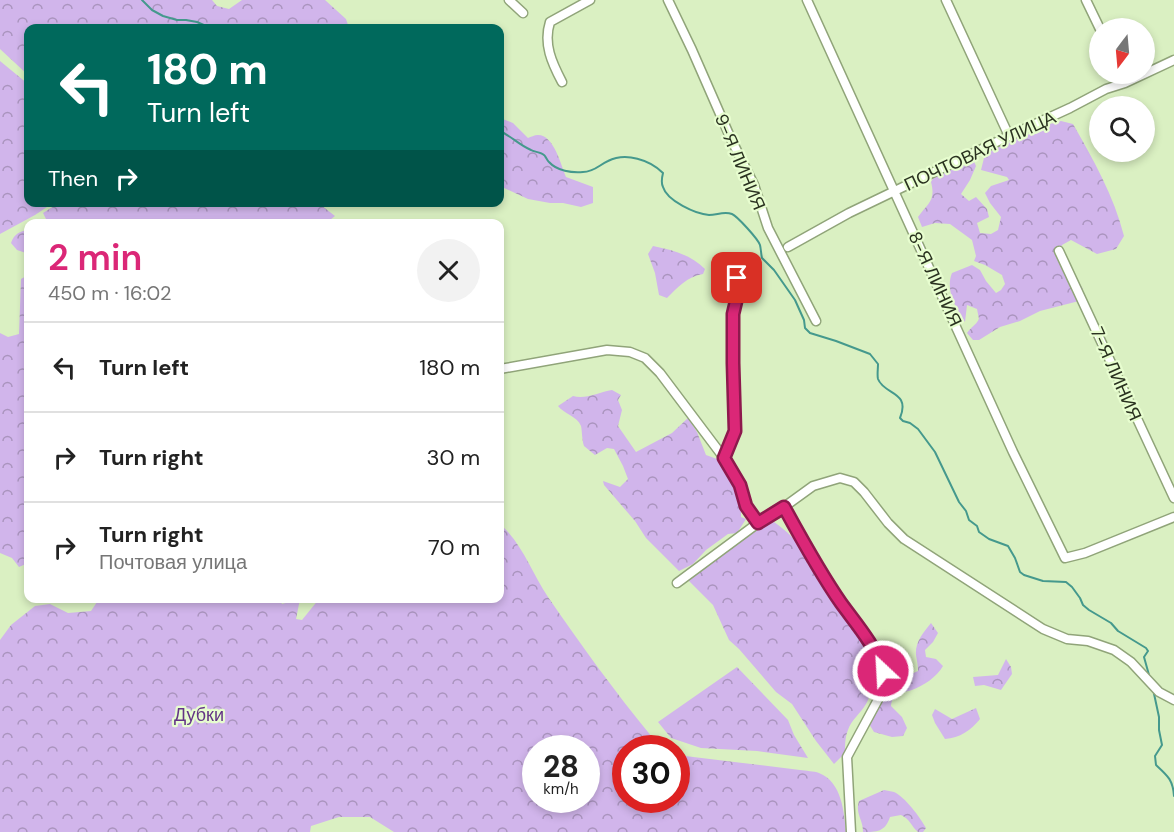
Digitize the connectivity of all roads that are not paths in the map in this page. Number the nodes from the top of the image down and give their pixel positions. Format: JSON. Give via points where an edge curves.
{"nodes":[{"id":1,"x":509,"y":0,"type":"edge"},
{"id":2,"x":590,"y":0,"type":"edge"},
{"id":3,"x":668,"y":0,"type":"edge"},
{"id":4,"x":807,"y":0,"type":"edge"},
{"id":5,"x":946,"y":0,"type":"edge"},
{"id":6,"x":1086,"y":0,"type":"edge"},
{"id":7,"x":523,"y":13,"type":"dead end"},
{"id":8,"x":1095,"y":18,"type":"edge"},
{"id":9,"x":1174,"y":60,"type":"edge"},
{"id":10,"x":1155,"y":69,"type":"edge"},
{"id":11,"x":562,"y":82,"type":"dead end"},
{"id":12,"x":1122,"y":84,"type":"edge"},
{"id":13,"x":1009,"y":136,"type":"junction"},
{"id":14,"x":894,"y":192,"type":"junction"},
{"id":15,"x":788,"y":247,"type":"dead end"},
{"id":16,"x":1059,"y":251,"type":"dead end"},
{"id":17,"x":737,"y":278,"type":"dead end"},
{"id":18,"x":816,"y":321,"type":"dead end"},
{"id":19,"x":504,"y":368,"type":"edge"},
{"id":20,"x":724,"y":458,"type":"junction"},
{"id":21,"x":1174,"y":498,"type":"edge"},
{"id":22,"x":784,"y":507,"type":"junction"},
{"id":23,"x":1174,"y":518,"type":"edge"},
{"id":24,"x":758,"y":523,"type":"junction"},
{"id":25,"x":677,"y":583,"type":"dead end"},
{"id":26,"x":1174,"y":700,"type":"edge"},
{"id":27,"x":851,"y":832,"type":"edge"}],
"edges":[{"from":1,"to":7,"type":"street"},
{"from":2,"to":11,"type":"street","via":[[550,22],[547,30],[548,49]]},
{"from":3,"to":18,"type":"street","name":"9-Я ЛИНИЯ","via":[[754,185],[768,228]]},
{"from":4,"to":14,"type":"street","name":"8-Я ЛИНИЯ"},
{"from":5,"to":13,"type":"street"},
{"from":6,"to":8,"type":"street"},
{"from":9,"to":10,"type":"street","name":"ПОЧТОВАЯ УЛИЦА"},
{"from":12,"to":13,"type":"street","name":"ПОЧТОВАЯ УЛИЦА"},
{"from":13,"to":14,"type":"street","name":"ПОЧТОВАЯ УЛИЦА"},
{"from":14,"to":15,"type":"street","name":"ПОЧТОВАЯ УЛИЦА"},
{"from":14,"to":23,"type":"street","name":"8-Я ЛИНИЯ","via":[[1065,558],[1085,554]]},
{"from":16,"to":21,"type":"street","name":"7-Я ЛИНИЯ"},
{"from":17,"to":20,"type":"street","via":[[733,314],[735,431]]},
{"from":19,"to":20,"type":"street","via":[[606,350],[645,358]]},
{"from":20,"to":24,"type":"street"},
{"from":22,"to":24,"type":"street"},
{"from":22,"to":26,"type":"street","via":[[813,486],[840,478],[854,482],[904,539],[1042,629],[1114,650]]},
{"from":22,"to":27,"type":"street","via":[[812,558],[866,636],[883,671],[881,694],[847,757]]},
{"from":24,"to":25,"type":"street"}]}
